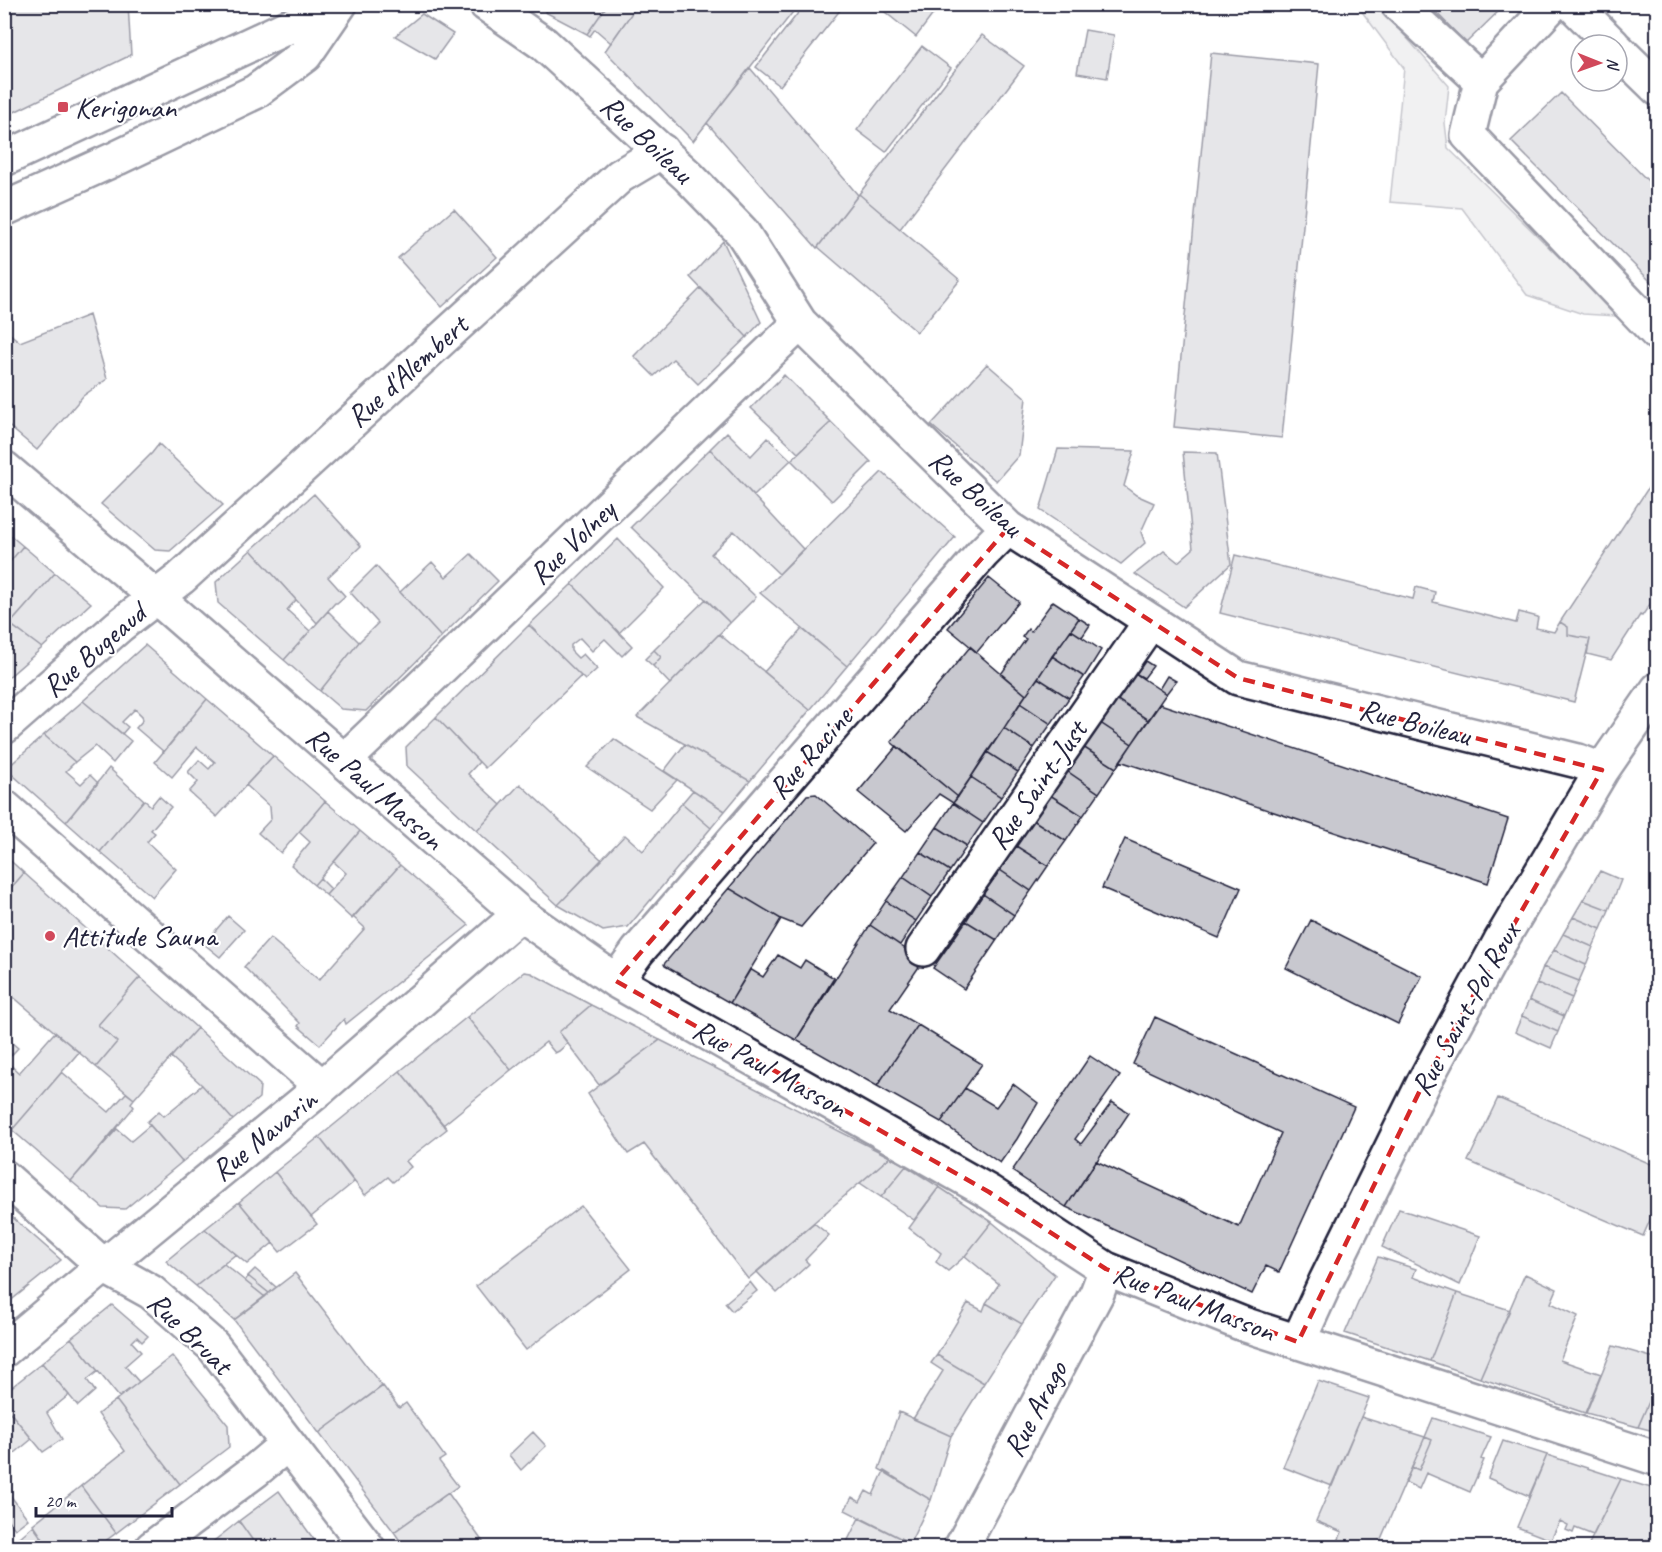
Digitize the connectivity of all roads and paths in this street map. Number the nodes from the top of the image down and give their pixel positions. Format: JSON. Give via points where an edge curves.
{"nodes":[{"id":1,"x":338,"y":4,"type":"edge"},
{"id":2,"x":486,"y":4,"type":"edge"},
{"id":3,"x":1398,"y":4,"type":"edge"},
{"id":4,"x":1553,"y":4,"type":"edge"},
{"id":5,"x":1572,"y":4,"type":"edge"},
{"id":6,"x":1601,"y":33,"type":"edge"},
{"id":7,"x":1629,"y":61,"type":"edge"},
{"id":8,"x":1481,"y":81,"type":"junction"},
{"id":9,"x":1658,"y":89,"type":"edge"},
{"id":10,"x":662,"y":151,"type":"junction"},
{"id":11,"x":4,"y":159,"type":"edge"},
{"id":12,"x":4,"y":209,"type":"edge"},
{"id":13,"x":800,"y":323,"type":"junction"},
{"id":14,"x":1658,"y":334,"type":"edge"},
{"id":15,"x":4,"y":468,"type":"edge"},
{"id":16,"x":1008,"y":528,"type":"junction"},
{"id":17,"x":156,"y":597,"type":"junction"},
{"id":18,"x":1151,"y":621,"type":"junction"},
{"id":19,"x":1658,"y":689,"type":"edge"},
{"id":20,"x":4,"y":727,"type":"edge"},
{"id":21,"x":345,"y":760,"type":"junction"},
{"id":22,"x":1602,"y":770,"type":"junction"},
{"id":23,"x":4,"y":807,"type":"edge"},
{"id":24,"x":520,"y":914,"type":"junction"},
{"id":25,"x":923,"y":949,"type":"dead end"},
{"id":26,"x":616,"y":981,"type":"junction"},
{"id":27,"x":322,"y":1087,"type":"junction"},
{"id":28,"x":4,"y":1177,"type":"edge"},
{"id":29,"x":104,"y":1266,"type":"junction"},
{"id":30,"x":1106,"y":1269,"type":"junction"},
{"id":31,"x":1298,"y":1342,"type":"junction"},
{"id":32,"x":4,"y":1350,"type":"edge"},
{"id":33,"x":287,"y":1444,"type":"junction"},
{"id":34,"x":1658,"y":1459,"type":"edge"},
{"id":35,"x":152,"y":1548,"type":"edge"},
{"id":36,"x":368,"y":1548,"type":"edge"},
{"id":37,"x":961,"y":1548,"type":"edge"}],
"edges":[{"from":1,"to":11,"type":"street"},
{"from":1,"to":12,"type":"street","via":[[304,55],[255,92]]},
{"from":2,"to":10,"type":"street","name":"Rue Boileau","via":[[544,44]]},
{"from":3,"to":8,"type":"street"},
{"from":4,"to":8,"type":"street"},
{"from":5,"to":6,"type":"street"},
{"from":7,"to":9,"type":"street"},
{"from":8,"to":14,"type":"street","via":[[1468,135]]},
{"from":10,"to":13,"type":"street","name":"Rue Boileau","via":[[742,232]]},
{"from":10,"to":17,"type":"street","name":"Rue d'Alembert","via":[[620,176]]},
{"from":13,"to":16,"type":"street","name":"Rue Boileau"},
{"from":13,"to":21,"type":"street","name":"Rue Volney"},
{"from":15,"to":17,"type":"street","name":"Rue Paul Masson"},
{"from":16,"to":18,"type":"street","name":"Rue Boileau"},
{"from":16,"to":26,"type":"street","name":"Rue Racine"},
{"from":17,"to":20,"type":"street","name":"Rue Bugeaud"},
{"from":17,"to":21,"type":"street","name":"Rue Paul Masson"},
{"from":18,"to":22,"type":"street","name":"Rue Boileau","via":[[1238,678]]},
{"from":18,"to":25,"type":"street","name":"Rue Saint-Just"},
{"from":19,"to":22,"type":"street","name":"Rue Saint-Pol Roux"},
{"from":21,"to":24,"type":"street","name":"Rue Paul Masson"},
{"from":22,"to":31,"type":"street","name":"Rue Saint-Pol Roux","via":[[1500,942],[1424,1082]]},
{"from":23,"to":27,"type":"street"},
{"from":24,"to":26,"type":"street","name":"Rue Paul Masson"},
{"from":24,"to":27,"type":"street","name":"Rue Navarin"},
{"from":26,"to":30,"type":"street","name":"Rue Paul Masson","via":[[989,1192]]},
{"from":27,"to":29,"type":"street","name":"Rue Navarin"},
{"from":28,"to":29,"type":"street","name":"Rue Bruat"},
{"from":29,"to":32,"type":"street","name":"Rue Navarin"},
{"from":29,"to":33,"type":"street","name":"Rue Bruat","via":[[151,1292],[213,1347]]},
{"from":30,"to":31,"type":"street","name":"Rue Paul Masson"},
{"from":30,"to":37,"type":"street","name":"Rue Arago","via":[[1097,1293]]},
{"from":31,"to":34,"type":"street","name":"Rue Paul Masson"},
{"from":33,"to":35,"type":"street"},
{"from":33,"to":36,"type":"street","name":"Rue Bruat"}]}
